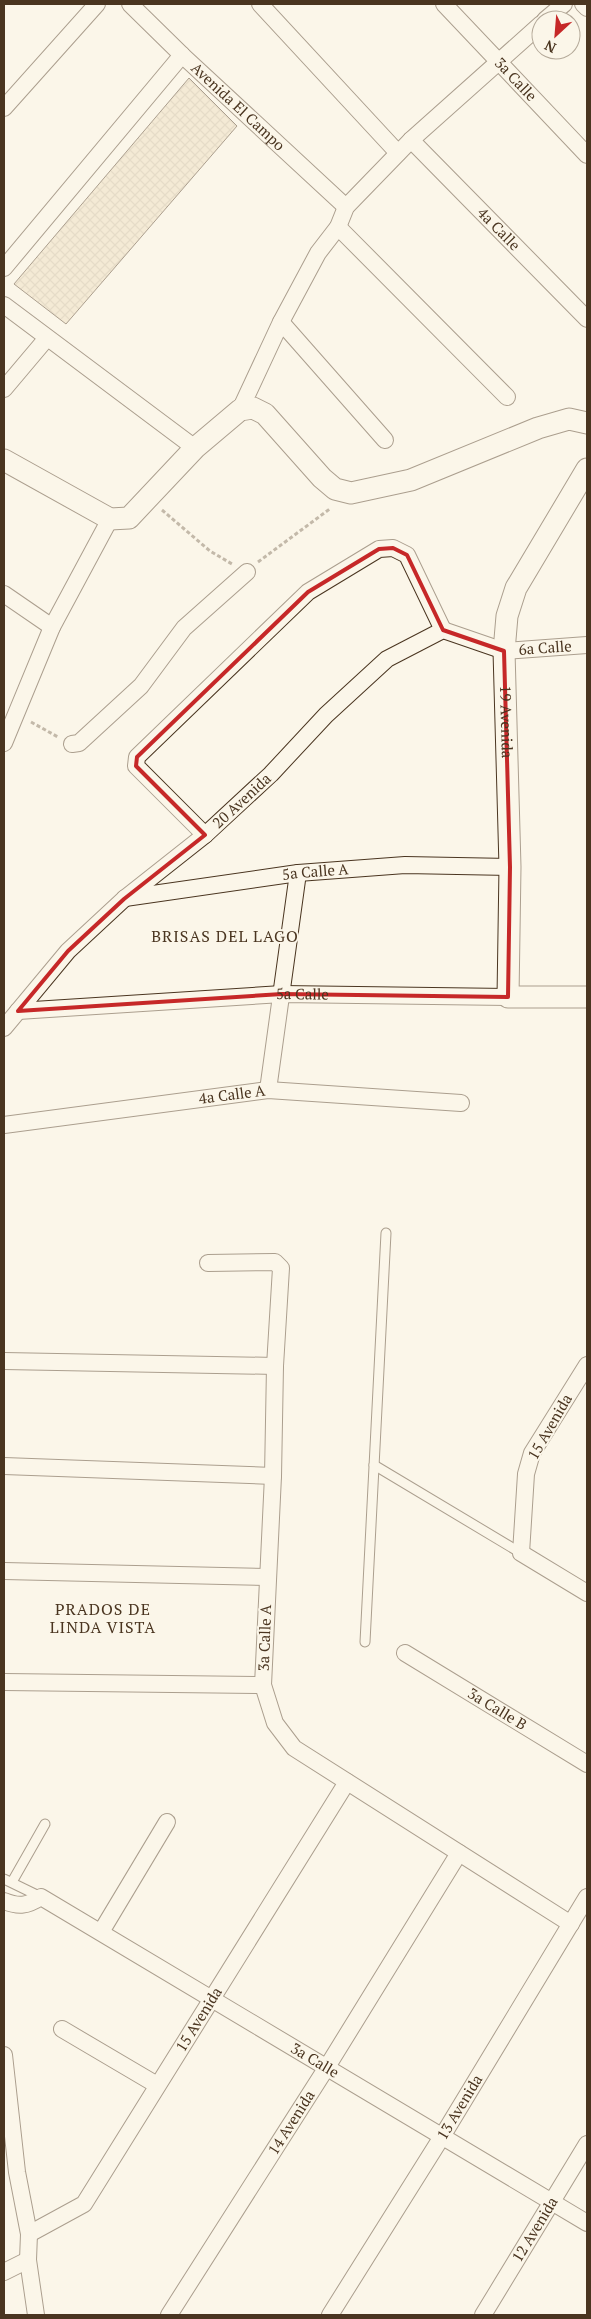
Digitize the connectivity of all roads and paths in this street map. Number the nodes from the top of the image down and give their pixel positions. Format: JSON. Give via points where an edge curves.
{"nodes":[{"id":1,"x":97,"y":4,"type":"edge"},
{"id":2,"x":130,"y":4,"type":"edge"},
{"id":3,"x":260,"y":4,"type":"edge"},
{"id":4,"x":444,"y":4,"type":"edge"},
{"id":5,"x":583,"y":4,"type":"edge"},
{"id":6,"x":587,"y":8,"type":"edge"},
{"id":7,"x":531,"y":33,"type":"edge"},
{"id":8,"x":182,"y":55,"type":"junction"},
{"id":9,"x":497,"y":62,"type":"junction"},
{"id":10,"x":4,"y":108,"type":"edge"},
{"id":11,"x":410,"y":140,"type":"junction"},
{"id":12,"x":398,"y":153,"type":"junction"},
{"id":13,"x":587,"y":155,"type":"edge"},
{"id":14,"x":346,"y":207,"type":"junction"},
{"id":15,"x":338,"y":227,"type":"junction"},
{"id":16,"x":4,"y":268,"type":"edge"},
{"id":17,"x":4,"y":305,"type":"edge"},
{"id":18,"x":587,"y":319,"type":"edge"},
{"id":19,"x":281,"y":322,"type":"junction"},
{"id":20,"x":47,"y":338,"type":"junction"},
{"id":21,"x":4,"y":389,"type":"edge"},
{"id":22,"x":507,"y":397,"type":"dead end"},
{"id":23,"x":240,"y":410,"type":"junction"},
{"id":24,"x":587,"y":423,"type":"edge"},
{"id":25,"x":385,"y":440,"type":"dead end"},
{"id":26,"x":195,"y":448,"type":"junction"},
{"id":27,"x":4,"y":460,"type":"edge"},
{"id":28,"x":587,"y":469,"type":"edge"},
{"id":29,"x":351,"y":493,"type":"junction"},
{"id":30,"x":148,"y":498,"type":"junction"},
{"id":31,"x":110,"y":519,"type":"junction"},
{"id":32,"x":246,"y":572,"type":"junction"},
{"id":33,"x":4,"y":594,"type":"edge"},
{"id":34,"x":52,"y":627,"type":"junction"},
{"id":35,"x":444,"y":630,"type":"junction"},
{"id":36,"x":587,"y":644,"type":"edge"},
{"id":37,"x":504,"y":651,"type":"junction"},
{"id":38,"x":8,"y":728,"type":"edge"},
{"id":39,"x":72,"y":744,"type":"joint"},
{"id":40,"x":205,"y":835,"type":"junction"},
{"id":41,"x":510,"y":867,"type":"junction"},
{"id":42,"x":298,"y":873,"type":"junction"},
{"id":43,"x":124,"y":899,"type":"junction"},
{"id":44,"x":282,"y":994,"type":"junction"},
{"id":45,"x":508,"y":997,"type":"junction"},
{"id":46,"x":587,"y":997,"type":"edge"},
{"id":47,"x":18,"y":1011,"type":"junction"},
{"id":48,"x":4,"y":1028,"type":"edge"},
{"id":49,"x":268,"y":1090,"type":"junction"},
{"id":50,"x":461,"y":1102,"type":"dead end"},
{"id":51,"x":4,"y":1125,"type":"edge"},
{"id":52,"x":386,"y":1234,"type":"dead end"},
{"id":53,"x":208,"y":1263,"type":"dead end"},
{"id":54,"x":4,"y":1361,"type":"edge"},
{"id":55,"x":587,"y":1365,"type":"edge"},
{"id":56,"x":275,"y":1366,"type":"junction"},
{"id":57,"x":374,"y":1465,"type":"junction"},
{"id":58,"x":4,"y":1466,"type":"edge"},
{"id":59,"x":273,"y":1476,"type":"junction"},
{"id":60,"x":522,"y":1553,"type":"junction"},
{"id":61,"x":4,"y":1571,"type":"edge"},
{"id":62,"x":268,"y":1577,"type":"junction"},
{"id":63,"x":587,"y":1594,"type":"edge"},
{"id":64,"x":365,"y":1642,"type":"dead end"},
{"id":65,"x":405,"y":1654,"type":"dead end"},
{"id":66,"x":4,"y":1682,"type":"edge"},
{"id":67,"x":263,"y":1685,"type":"junction"},
{"id":68,"x":587,"y":1764,"type":"edge"},
{"id":69,"x":347,"y":1782,"type":"junction"},
{"id":70,"x":167,"y":1822,"type":"dead end"},
{"id":71,"x":45,"y":1824,"type":"dead end"},
{"id":72,"x":459,"y":1853,"type":"junction"},
{"id":73,"x":8,"y":1880,"type":"edge"},
{"id":74,"x":40,"y":1897,"type":"junction"},
{"id":75,"x":587,"y":1897,"type":"edge"},
{"id":76,"x":4,"y":1901,"type":"edge"},
{"id":77,"x":571,"y":1924,"type":"junction"},
{"id":78,"x":101,"y":1932,"type":"junction"},
{"id":79,"x":210,"y":1998,"type":"junction"},
{"id":80,"x":62,"y":2029,"type":"dead end"},
{"id":81,"x":4,"y":2055,"type":"edge"},
{"id":82,"x":327,"y":2067,"type":"junction"},
{"id":83,"x":157,"y":2085,"type":"junction"},
{"id":84,"x":5,"y":2092,"type":"edge"},
{"id":85,"x":443,"y":2135,"type":"junction"},
{"id":86,"x":587,"y":2144,"type":"edge"},
{"id":87,"x":10,"y":2175,"type":"edge"},
{"id":88,"x":552,"y":2202,"type":"junction"},
{"id":89,"x":587,"y":2223,"type":"edge"},
{"id":90,"x":29,"y":2234,"type":"junction"},
{"id":91,"x":28,"y":2260,"type":"junction"},
{"id":92,"x":4,"y":2272,"type":"edge"},
{"id":93,"x":36,"y":2315,"type":"edge"},
{"id":94,"x":169,"y":2315,"type":"edge"},
{"id":95,"x":330,"y":2315,"type":"edge"},
{"id":96,"x":483,"y":2315,"type":"edge"}],
"edges":[{"from":1,"to":10,"type":"street"},
{"from":2,"to":8,"type":"street","name":"Avenida El Campo"},
{"from":3,"to":12,"type":"street"},
{"from":4,"to":9,"type":"street","name":"3a Calle"},
{"from":5,"to":6,"type":"street"},
{"from":7,"to":9,"type":"street"},
{"from":8,"to":14,"type":"street","name":"Avenida El Campo"},
{"from":8,"to":16,"type":"street"},
{"from":9,"to":11,"type":"street"},
{"from":9,"to":13,"type":"street","name":"3a Calle"},
{"from":11,"to":12,"type":"street"},
{"from":11,"to":18,"type":"street","name":"4a Calle"},
{"from":12,"to":14,"type":"street"},
{"from":14,"to":15,"type":"street"},
{"from":15,"to":19,"type":"street","via":[[318,253]]},
{"from":15,"to":22,"type":"street"},
{"from":17,"to":20,"type":"street"},
{"from":19,"to":23,"type":"street"},
{"from":19,"to":25,"type":"street"},
{"from":20,"to":21,"type":"street"},
{"from":20,"to":26,"type":"street"},
{"from":23,"to":26,"type":"street"},
{"from":23,"to":29,"type":"street","via":[[253,408],[265,414],[322,478],[335,489]]},
{"from":24,"to":29,"type":"street","via":[[569,419],[538,428],[411,480]]},
{"from":26,"to":30,"type":"street"},
{"from":27,"to":31,"type":"street"},
{"from":28,"to":37,"type":"street","name":"19 Avenida","via":[[516,588],[507,616]]},
{"from":29,"to":32,"type":"path"},
{"from":30,"to":31,"type":"street","via":[[129,518]]},
{"from":30,"to":32,"type":"path","via":[[210,551]]},
{"from":31,"to":34,"type":"street"},
{"from":32,"to":39,"type":"street","via":[[184,628],[141,686],[79,742]]},
{"from":33,"to":34,"type":"street"},
{"from":34,"to":38,"type":"street"},
{"from":35,"to":37,"type":"street"},
{"from":35,"to":40,"type":"street","name":"20 Avenida","via":[[387,660],[326,715]]},
{"from":35,"to":40,"type":"street","via":[[407,555],[393,548],[379,549],[308,592],[137,757],[136,766]]},
{"from":36,"to":37,"type":"street","name":"6a Calle"},
{"from":37,"to":41,"type":"street","name":"19 Avenida"},
{"from":38,"to":39,"type":"path"},
{"from":40,"to":43,"type":"street","name":"20 Avenida"},
{"from":41,"to":42,"type":"street","name":"5a Calle A","via":[[405,865]]},
{"from":41,"to":45,"type":"street","name":"19 Avenida"},
{"from":42,"to":43,"type":"street","name":"5a Calle A"},
{"from":42,"to":44,"type":"street"},
{"from":43,"to":47,"type":"street","name":"20 Avenida","via":[[68,951]]},
{"from":44,"to":45,"type":"street","name":"5a Calle"},
{"from":44,"to":47,"type":"street","name":"5a Calle"},
{"from":44,"to":49,"type":"street"},
{"from":45,"to":46,"type":"street","name":"5a Calle"},
{"from":47,"to":48,"type":"street","name":"20 Avenida"},
{"from":49,"to":50,"type":"street","name":"4a Calle A"},
{"from":49,"to":51,"type":"street","name":"4a Calle A"},
{"from":52,"to":57,"type":"lane"},
{"from":53,"to":56,"type":"street","name":"3a Calle A","via":[[275,1262],[281,1268]]},
{"from":54,"to":56,"type":"street"},
{"from":55,"to":60,"type":"street","name":"15 Avenida","via":[[532,1453],[526,1474]]},
{"from":56,"to":59,"type":"street","name":"3a Calle A"},
{"from":57,"to":60,"type":"lane"},
{"from":57,"to":64,"type":"lane"},
{"from":58,"to":59,"type":"street"},
{"from":59,"to":62,"type":"street","name":"3a Calle A"},
{"from":60,"to":63,"type":"street"},
{"from":61,"to":62,"type":"street"},
{"from":62,"to":67,"type":"street","name":"3a Calle A"},
{"from":65,"to":68,"type":"street","name":"3a Calle B"},
{"from":66,"to":67,"type":"street"},
{"from":67,"to":69,"type":"street","name":"3a Calle A","via":[[275,1724],[294,1748]]},
{"from":69,"to":72,"type":"street","name":"3a Calle A"},
{"from":69,"to":79,"type":"street","name":"15 Avenida"},
{"from":70,"to":78,"type":"street"},
{"from":71,"to":73,"type":"lane"},
{"from":72,"to":77,"type":"street","name":"3a Calle A"},
{"from":72,"to":82,"type":"street","name":"14 Avenida"},
{"from":73,"to":74,"type":"lane"},
{"from":74,"to":76,"type":"street","via":[[24,1906]]},
{"from":74,"to":78,"type":"street","name":"3a Calle"},
{"from":75,"to":77,"type":"street","name":"13 Avenida"},
{"from":77,"to":85,"type":"street","name":"13 Avenida"},
{"from":78,"to":79,"type":"street","name":"3a Calle"},
{"from":79,"to":82,"type":"street","name":"3a Calle"},
{"from":79,"to":83,"type":"street","name":"15 Avenida"},
{"from":80,"to":83,"type":"street"},
{"from":81,"to":84,"type":"street"},
{"from":82,"to":85,"type":"street","name":"3a Calle"},
{"from":82,"to":94,"type":"street","name":"14 Avenida"},
{"from":83,"to":90,"type":"street","name":"15 Avenida","via":[[84,2204]]},
{"from":84,"to":87,"type":"street"},
{"from":85,"to":88,"type":"street","name":"3a Calle"},
{"from":85,"to":95,"type":"street","name":"13 Avenida"},
{"from":86,"to":88,"type":"street","name":"12 Avenida"},
{"from":87,"to":90,"type":"street"},
{"from":88,"to":89,"type":"street","name":"3a Calle"},
{"from":88,"to":96,"type":"street","name":"12 Avenida"},
{"from":90,"to":91,"type":"street"},
{"from":91,"to":92,"type":"street"},
{"from":91,"to":93,"type":"street"}]}
